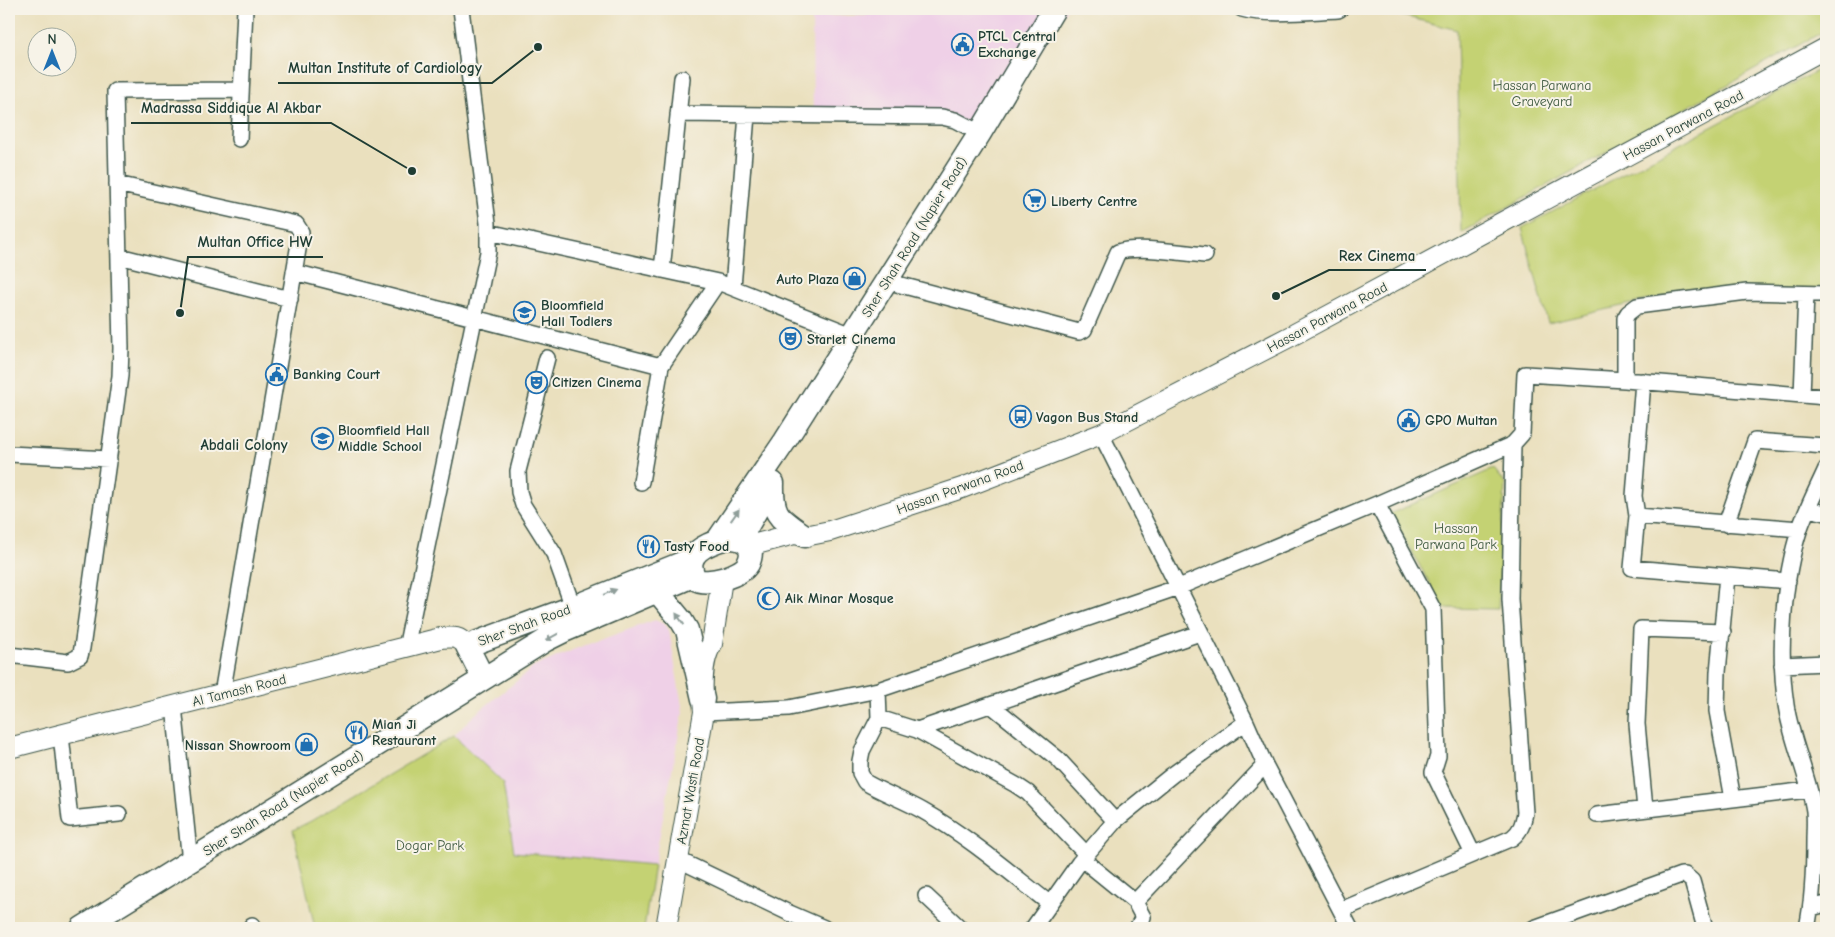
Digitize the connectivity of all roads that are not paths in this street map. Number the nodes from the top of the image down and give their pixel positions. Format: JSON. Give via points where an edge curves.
{"nodes":[{"id":1,"x":245,"y":9,"type":"edge"},
{"id":2,"x":461,"y":9,"type":"edge"},
{"id":3,"x":1054,"y":9,"type":"edge"},
{"id":4,"x":1069,"y":9,"type":"edge"},
{"id":5,"x":1242,"y":9,"type":"edge"},
{"id":6,"x":1340,"y":9,"type":"edge"},
{"id":7,"x":1826,"y":48,"type":"edge"},
{"id":8,"x":682,"y":78,"type":"dead end"},
{"id":9,"x":241,"y":90,"type":"junction"},
{"id":10,"x":678,"y":114,"type":"junction"},
{"id":11,"x":747,"y":115,"type":"junction"},
{"id":12,"x":980,"y":133,"type":"junction"},
{"id":13,"x":239,"y":139,"type":"dead end"},
{"id":14,"x":117,"y":184,"type":"junction"},
{"id":15,"x":488,"y":232,"type":"junction"},
{"id":16,"x":1204,"y":255,"type":"dead end"},
{"id":17,"x":119,"y":256,"type":"junction"},
{"id":18,"x":662,"y":270,"type":"junction"},
{"id":19,"x":294,"y":272,"type":"junction"},
{"id":20,"x":718,"y":282,"type":"junction"},
{"id":21,"x":897,"y":284,"type":"junction"},
{"id":22,"x":733,"y":287,"type":"junction"},
{"id":23,"x":1806,"y":294,"type":"junction"},
{"id":24,"x":1826,"y":294,"type":"edge"},
{"id":25,"x":290,"y":299,"type":"junction"},
{"id":26,"x":474,"y":318,"type":"junction"},
{"id":27,"x":852,"y":335,"type":"junction"},
{"id":28,"x":547,"y":358,"type":"dead end"},
{"id":29,"x":661,"y":366,"type":"junction"},
{"id":30,"x":1626,"y":380,"type":"junction"},
{"id":31,"x":1643,"y":382,"type":"junction"},
{"id":32,"x":1802,"y":395,"type":"junction"},
{"id":33,"x":1826,"y":397,"type":"edge"},
{"id":34,"x":1101,"y":434,"type":"junction"},
{"id":35,"x":1513,"y":444,"type":"junction"},
{"id":36,"x":1826,"y":446,"type":"edge"},
{"id":37,"x":9,"y":454,"type":"edge"},
{"id":38,"x":109,"y":459,"type":"junction"},
{"id":39,"x":1826,"y":469,"type":"edge"},
{"id":40,"x":769,"y":477,"type":"junction"},
{"id":41,"x":641,"y":482,"type":"dead end"},
{"id":42,"x":1377,"y":504,"type":"junction"},
{"id":43,"x":1808,"y":508,"type":"junction"},
{"id":44,"x":1826,"y":513,"type":"edge"},
{"id":45,"x":1636,"y":516,"type":"junction"},
{"id":46,"x":1726,"y":524,"type":"junction"},
{"id":47,"x":1800,"y":529,"type":"junction"},
{"id":48,"x":806,"y":536,"type":"junction"},
{"id":49,"x":717,"y":541,"type":"junction"},
{"id":50,"x":746,"y":547,"type":"junction"},
{"id":51,"x":704,"y":574,"type":"junction"},
{"id":52,"x":1728,"y":576,"type":"junction"},
{"id":53,"x":1788,"y":581,"type":"junction"},
{"id":54,"x":1179,"y":588,"type":"junction"},
{"id":55,"x":657,"y":590,"type":"junction"},
{"id":56,"x":573,"y":607,"type":"junction"},
{"id":57,"x":1723,"y":632,"type":"junction"},
{"id":58,"x":1200,"y":633,"type":"junction"},
{"id":59,"x":467,"y":646,"type":"junction"},
{"id":60,"x":406,"y":648,"type":"junction"},
{"id":61,"x":9,"y":655,"type":"edge"},
{"id":62,"x":1826,"y":663,"type":"edge"},
{"id":63,"x":1782,"y":665,"type":"junction"},
{"id":64,"x":483,"y":678,"type":"junction"},
{"id":65,"x":878,"y":690,"type":"junction"},
{"id":66,"x":222,"y":694,"type":"junction"},
{"id":67,"x":704,"y":705,"type":"junction"},
{"id":68,"x":991,"y":705,"type":"junction"},
{"id":69,"x":174,"y":706,"type":"junction"},
{"id":70,"x":879,"y":718,"type":"junction"},
{"id":71,"x":1246,"y":722,"type":"junction"},
{"id":72,"x":917,"y":730,"type":"junction"},
{"id":73,"x":61,"y":735,"type":"junction"},
{"id":74,"x":9,"y":748,"type":"edge"},
{"id":75,"x":1265,"y":765,"type":"junction"},
{"id":76,"x":1808,"y":790,"type":"junction"},
{"id":77,"x":1732,"y":799,"type":"junction"},
{"id":78,"x":1645,"y":809,"type":"junction"},
{"id":79,"x":1820,"y":810,"type":"edge"},
{"id":80,"x":120,"y":814,"type":"dead end"},
{"id":81,"x":1597,"y":815,"type":"dead end"},
{"id":82,"x":1116,"y":821,"type":"junction"},
{"id":83,"x":1473,"y":854,"type":"junction"},
{"id":84,"x":1084,"y":856,"type":"junction"},
{"id":85,"x":677,"y":859,"type":"junction"},
{"id":86,"x":190,"y":862,"type":"junction"},
{"id":87,"x":926,"y":896,"type":"dead end"},
{"id":88,"x":1135,"y":902,"type":"junction"},
{"id":89,"x":1050,"y":904,"type":"junction"},
{"id":90,"x":1826,"y":904,"type":"edge"},
{"id":91,"x":1811,"y":908,"type":"junction"},
{"id":92,"x":1341,"y":910,"type":"junction"},
{"id":93,"x":82,"y":928,"type":"edge"},
{"id":94,"x":666,"y":928,"type":"edge"},
{"id":95,"x":824,"y":928,"type":"edge"},
{"id":96,"x":960,"y":928,"type":"edge"},
{"id":97,"x":1033,"y":928,"type":"edge"},
{"id":98,"x":1137,"y":928,"type":"edge"},
{"id":99,"x":1350,"y":928,"type":"edge"},
{"id":100,"x":1534,"y":928,"type":"edge"},
{"id":101,"x":1705,"y":928,"type":"edge"},
{"id":102,"x":1807,"y":928,"type":"edge"}],
"edges":[{"from":1,"to":9,"type":"street"},
{"from":2,"to":15,"type":"street"},
{"from":3,"to":12,"type":"main road","name":"Sher Shah Road (Napier Road)"},
{"from":4,"to":21,"type":"main road","name":"Sher Shah Road (Napier Road)"},
{"from":5,"to":6,"type":"street","via":[[1251,12]]},
{"from":7,"to":34,"type":"main road","name":"Hassan Parwana Road","via":[[1291,336]]},
{"from":8,"to":10,"type":"street"},
{"from":9,"to":13,"type":"street"},
{"from":9,"to":14,"type":"street","via":[[115,91]]},
{"from":10,"to":11,"type":"street"},
{"from":10,"to":18,"type":"street"},
{"from":11,"to":12,"type":"street","via":[[942,117]]},
{"from":11,"to":22,"type":"street"},
{"from":12,"to":27,"type":"main road","name":"Sher Shah Road (Napier Road)"},
{"from":14,"to":17,"type":"street"},
{"from":14,"to":19,"type":"street","via":[[296,224],[301,232]]},
{"from":15,"to":18,"type":"street"},
{"from":15,"to":26,"type":"street","via":[[488,252]]},
{"from":16,"to":21,"type":"street","via":[[1138,249],[1118,252],[1084,330],[1079,332]]},
{"from":17,"to":25,"type":"street"},
{"from":17,"to":38,"type":"street","via":[[120,376]]},
{"from":18,"to":20,"type":"street"},
{"from":19,"to":25,"type":"street"},
{"from":19,"to":26,"type":"street"},
{"from":20,"to":22,"type":"street"},
{"from":20,"to":29,"type":"street"},
{"from":21,"to":40,"type":"main road","name":"Sher Shah Road (Napier Road)"},
{"from":22,"to":27,"type":"street"},
{"from":23,"to":24,"type":"street"},
{"from":23,"to":30,"type":"street","via":[[1728,294],[1637,306],[1626,318]]},
{"from":23,"to":32,"type":"street"},
{"from":25,"to":66,"type":"street"},
{"from":26,"to":29,"type":"street"},
{"from":26,"to":60,"type":"street"},
{"from":27,"to":40,"type":"main road","name":"Sher Shah Road (Napier Road)"},
{"from":28,"to":56,"type":"street","via":[[518,471],[519,492],[554,554]]},
{"from":29,"to":41,"type":"street"},
{"from":30,"to":31,"type":"street"},
{"from":30,"to":35,"type":"street","via":[[1525,374],[1522,434]]},
{"from":31,"to":32,"type":"street"},
{"from":31,"to":45,"type":"street","via":[[1634,496]]},
{"from":32,"to":33,"type":"street"},
{"from":34,"to":48,"type":"main road","name":"Hassan Parwana Road","via":[[962,488]]},
{"from":34,"to":54,"type":"street"},
{"from":35,"to":42,"type":"street"},
{"from":35,"to":83,"type":"street","via":[[1510,599],[1525,813],[1520,830],[1512,838]]},
{"from":36,"to":46,"type":"street","via":[[1755,441]]},
{"from":37,"to":38,"type":"street"},
{"from":38,"to":61,"type":"street","via":[[80,656],[68,662]]},
{"from":39,"to":43,"type":"street"},
{"from":40,"to":48,"type":"main road","via":[[775,510],[783,521]]},
{"from":49,"to":40,"type":"main road","one_way":true},
{"from":40,"to":50,"type":"main road"},
{"from":42,"to":54,"type":"street"},
{"from":42,"to":83,"type":"street","via":[[1433,609],[1438,756],[1432,772]]},
{"from":43,"to":44,"type":"street"},
{"from":43,"to":47,"type":"street"},
{"from":45,"to":46,"type":"street"},
{"from":45,"to":52,"type":"street","via":[[1632,568]]},
{"from":46,"to":47,"type":"street"},
{"from":47,"to":53,"type":"street"},
{"from":48,"to":50,"type":"main road","name":"Hassan Parwana Road","via":[[797,542]]},
{"from":49,"to":50,"type":"main road","via":[[730,538]]},
{"from":49,"to":51,"type":"main road","via":[[698,551]]},
{"from":50,"to":51,"type":"main road","via":[[748,563],[742,570]]},
{"from":51,"to":55,"type":"main road","name":"Sher Shah Road"},
{"from":56,"to":51,"type":"main road","name":"Sher Shah Road","one_way":true},
{"from":51,"to":67,"type":"main road","name":"Azmat Wasti Road","via":[[712,644],[706,653]]},
{"from":52,"to":53,"type":"street"},
{"from":52,"to":57,"type":"street"},
{"from":53,"to":63,"type":"street"},
{"from":54,"to":58,"type":"street"},
{"from":54,"to":65,"type":"street"},
{"from":55,"to":64,"type":"main road","name":"Sher Shah Road","one_way":true,"via":[[564,631]]},
{"from":67,"to":55,"type":"main road","one_way":true,"via":[[686,630]]},
{"from":56,"to":59,"type":"main road","name":"Sher Shah Road"},
{"from":57,"to":77,"type":"street","via":[[1717,710]]},
{"from":57,"to":78,"type":"street","via":[[1641,629],[1637,724]]},
{"from":58,"to":68,"type":"street"},
{"from":58,"to":71,"type":"street"},
{"from":59,"to":60,"type":"main road","name":"Al Tamash Road","via":[[460,638],[453,637]]},
{"from":59,"to":64,"type":"main road","name":"Sher Shah Road"},
{"from":60,"to":66,"type":"main road","name":"Al Tamash Road"},
{"from":62,"to":63,"type":"street"},
{"from":63,"to":76,"type":"street","via":[[1786,706]]},
{"from":64,"to":86,"type":"main road","name":"Sher Shah Road (Napier Road)"},
{"from":65,"to":67,"type":"street","via":[[789,708]]},
{"from":65,"to":70,"type":"street"},
{"from":66,"to":69,"type":"main road","name":"Al Tamash Road"},
{"from":67,"to":85,"type":"main road","name":"Azmat Wasti Road"},
{"from":68,"to":72,"type":"street"},
{"from":68,"to":82,"type":"street","via":[[1058,759]]},
{"from":69,"to":73,"type":"main road","name":"Al Tamash Road"},
{"from":69,"to":86,"type":"street"},
{"from":70,"to":72,"type":"street"},
{"from":70,"to":89,"type":"street","via":[[862,751],[860,773],[865,782],[922,811],[956,833]]},
{"from":71,"to":75,"type":"street"},
{"from":71,"to":82,"type":"street","via":[[1172,775]]},
{"from":72,"to":84,"type":"street","via":[[1028,793]]},
{"from":73,"to":74,"type":"main road","name":"Al Tamash Road"},
{"from":73,"to":80,"type":"street","via":[[70,820]]},
{"from":75,"to":88,"type":"street"},
{"from":75,"to":92,"type":"street"},
{"from":76,"to":77,"type":"street"},
{"from":76,"to":79,"type":"street"},
{"from":77,"to":78,"type":"street"},
{"from":78,"to":81,"type":"street"},
{"from":79,"to":91,"type":"street"},
{"from":82,"to":84,"type":"street"},
{"from":83,"to":92,"type":"street"},
{"from":84,"to":88,"type":"street"},
{"from":84,"to":89,"type":"street"},
{"from":85,"to":94,"type":"main road","name":"Azmat Wasti Road"},
{"from":85,"to":95,"type":"street"},
{"from":86,"to":93,"type":"main road","name":"Sher Shah Road (Napier Road)"},
{"from":87,"to":96,"type":"street"},
{"from":88,"to":98,"type":"street","via":[[1143,917]]},
{"from":89,"to":97,"type":"street"},
{"from":90,"to":91,"type":"street"},
{"from":91,"to":102,"type":"street"},
{"from":92,"to":99,"type":"street"},
{"from":100,"to":101,"type":"street","via":[[1681,875],[1692,881]]}]}
